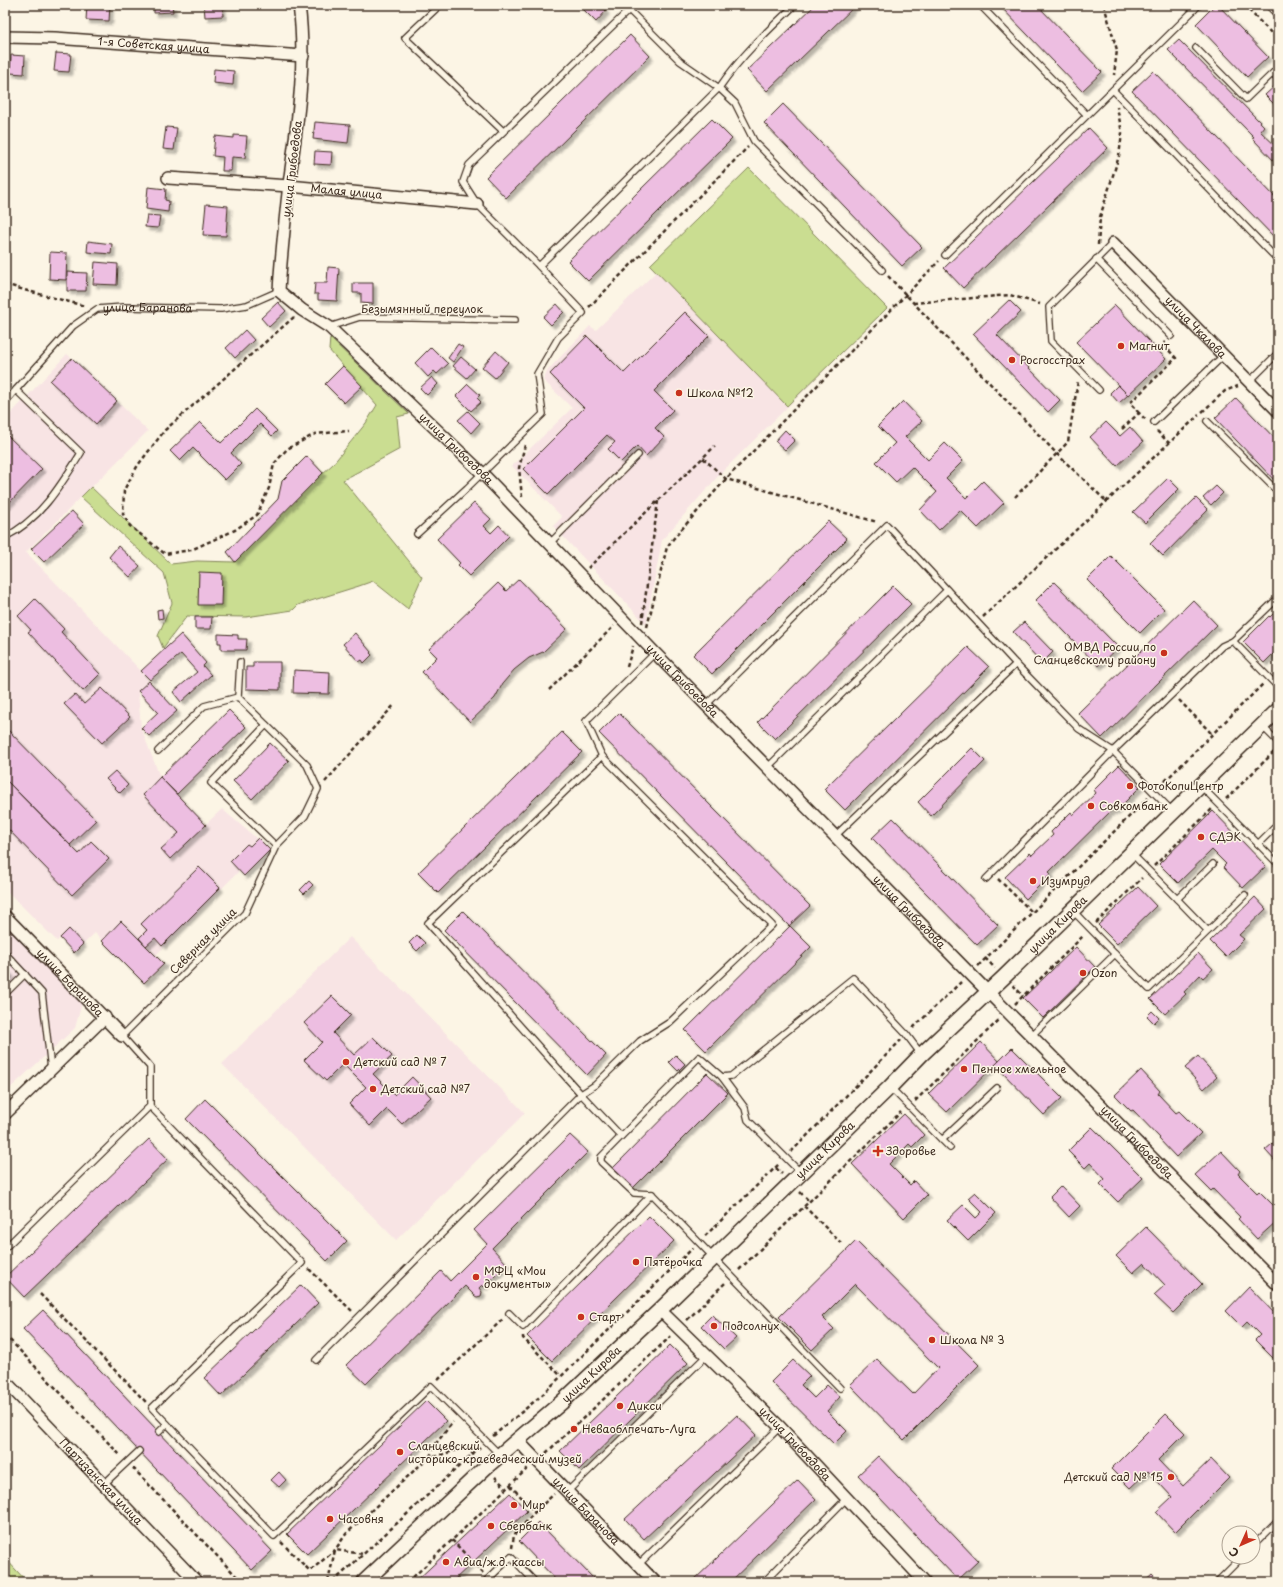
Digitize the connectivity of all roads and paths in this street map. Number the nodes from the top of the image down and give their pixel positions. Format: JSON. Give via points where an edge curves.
{"nodes":[{"id":1,"x":300,"y":5,"type":"edge"},
{"id":2,"x":440,"y":5,"type":"edge"},
{"id":3,"x":624,"y":5,"type":"edge"},
{"id":4,"x":795,"y":5,"type":"edge"},
{"id":5,"x":980,"y":5,"type":"edge"},
{"id":6,"x":1104,"y":5,"type":"edge"},
{"id":7,"x":1189,"y":5,"type":"edge"},
{"id":8,"x":1199,"y":5,"type":"edge"},
{"id":9,"x":1244,"y":5,"type":"edge"},
{"id":10,"x":1272,"y":5,"type":"edge"},
{"id":11,"x":629,"y":10,"type":"junction"},
{"id":12,"x":1194,"y":10,"type":"junction"},
{"id":13,"x":1278,"y":11,"type":"edge"},
{"id":14,"x":5,"y":37,"type":"edge"},
{"id":15,"x":1278,"y":40,"type":"edge"},
{"id":16,"x":1196,"y":48,"type":"dead end"},
{"id":17,"x":303,"y":56,"type":"junction"},
{"id":18,"x":1278,"y":68,"type":"edge"},
{"id":19,"x":719,"y":88,"type":"junction"},
{"id":20,"x":1113,"y":90,"type":"junction"},
{"id":21,"x":1086,"y":114,"type":"junction"},
{"id":22,"x":503,"y":131,"type":"junction"},
{"id":23,"x":754,"y":140,"type":"junction"},
{"id":24,"x":168,"y":178,"type":"dead end"},
{"id":25,"x":289,"y":186,"type":"junction"},
{"id":26,"x":477,"y":204,"type":"junction"},
{"id":27,"x":1113,"y":243,"type":"joint"},
{"id":28,"x":945,"y":255,"type":"joint"},
{"id":29,"x":1096,"y":259,"type":"junction"},
{"id":30,"x":1278,"y":260,"type":"edge"},
{"id":31,"x":539,"y":266,"type":"junction"},
{"id":32,"x":882,"y":270,"type":"joint"},
{"id":33,"x":5,"y":284,"type":"edge"},
{"id":34,"x":279,"y":291,"type":"junction"},
{"id":35,"x":906,"y":295,"type":"junction"},
{"id":36,"x":912,"y":303,"type":"junction"},
{"id":37,"x":1049,"y":307,"type":"junction"},
{"id":38,"x":98,"y":309,"type":"junction"},
{"id":39,"x":302,"y":310,"type":"junction"},
{"id":40,"x":583,"y":313,"type":"junction"},
{"id":41,"x":516,"y":320,"type":"dead end"},
{"id":42,"x":329,"y":327,"type":"junction"},
{"id":43,"x":1171,"y":336,"type":"joint"},
{"id":44,"x":1278,"y":353,"type":"edge"},
{"id":45,"x":1223,"y":356,"type":"junction"},
{"id":46,"x":1080,"y":370,"type":"junction"},
{"id":47,"x":1249,"y":382,"type":"junction"},
{"id":48,"x":16,"y":390,"type":"junction"},
{"id":49,"x":1099,"y":390,"type":"dead end"},
{"id":50,"x":5,"y":402,"type":"edge"},
{"id":51,"x":1278,"y":411,"type":"edge"},
{"id":52,"x":1139,"y":413,"type":"dead end"},
{"id":53,"x":1207,"y":421,"type":"dead end"},
{"id":54,"x":1154,"y":422,"type":"dead end"},
{"id":55,"x":529,"y":429,"type":"junction"},
{"id":56,"x":348,"y":431,"type":"dead end"},
{"id":57,"x":714,"y":446,"type":"dead end"},
{"id":58,"x":1057,"y":454,"type":"junction"},
{"id":59,"x":638,"y":455,"type":"dead end"},
{"id":60,"x":703,"y":458,"type":"junction"},
{"id":61,"x":482,"y":474,"type":"junction"},
{"id":62,"x":726,"y":479,"type":"junction"},
{"id":63,"x":1278,"y":492,"type":"edge"},
{"id":64,"x":1015,"y":496,"type":"dead end"},
{"id":65,"x":658,"y":500,"type":"junction"},
{"id":66,"x":1106,"y":501,"type":"junction"},
{"id":67,"x":522,"y":502,"type":"dead end"},
{"id":68,"x":887,"y":525,"type":"junction"},
{"id":69,"x":417,"y":534,"type":"dead end"},
{"id":70,"x":5,"y":537,"type":"edge"},
{"id":71,"x":550,"y":543,"type":"junction"},
{"id":72,"x":582,"y":564,"type":"dead end"},
{"id":73,"x":947,"y":590,"type":"junction"},
{"id":74,"x":1278,"y":598,"type":"edge"},
{"id":75,"x":637,"y":621,"type":"dead end"},
{"id":76,"x":977,"y":622,"type":"junction"},
{"id":77,"x":615,"y":625,"type":"dead end"},
{"id":78,"x":642,"y":627,"type":"junction"},
{"id":79,"x":1233,"y":642,"type":"junction"},
{"id":80,"x":655,"y":653,"type":"junction"},
{"id":81,"x":240,"y":662,"type":"dead end"},
{"id":82,"x":1016,"y":664,"type":"junction"},
{"id":83,"x":1269,"y":678,"type":"junction"},
{"id":84,"x":1278,"y":687,"type":"edge"},
{"id":85,"x":549,"y":690,"type":"dead end"},
{"id":86,"x":1173,"y":694,"type":"junction"},
{"id":87,"x":238,"y":697,"type":"junction"},
{"id":88,"x":395,"y":704,"type":"dead end"},
{"id":89,"x":707,"y":704,"type":"junction"},
{"id":90,"x":1278,"y":710,"type":"edge"},
{"id":91,"x":266,"y":724,"type":"junction"},
{"id":92,"x":1262,"y":726,"type":"junction"},
{"id":93,"x":1212,"y":734,"type":"junction"},
{"id":94,"x":1278,"y":742,"type":"edge"},
{"id":95,"x":1278,"y":747,"type":"edge"},
{"id":96,"x":158,"y":751,"type":"dead end"},
{"id":97,"x":1113,"y":751,"type":"junction"},
{"id":98,"x":602,"y":756,"type":"junction"},
{"id":99,"x":768,"y":767,"type":"junction"},
{"id":100,"x":1200,"y":786,"type":"junction"},
{"id":101,"x":318,"y":789,"type":"junction"},
{"id":102,"x":1154,"y":792,"type":"junction"},
{"id":103,"x":1219,"y":805,"type":"junction"},
{"id":104,"x":1174,"y":812,"type":"junction"},
{"id":105,"x":1278,"y":824,"type":"edge"},
{"id":106,"x":835,"y":836,"type":"junction"},
{"id":107,"x":1258,"y":844,"type":"junction"},
{"id":108,"x":276,"y":846,"type":"junction"},
{"id":109,"x":1131,"y":853,"type":"junction"},
{"id":110,"x":1213,"y":864,"type":"dead end"},
{"id":111,"x":1278,"y":864,"type":"edge"},
{"id":112,"x":1149,"y":871,"type":"junction"},
{"id":113,"x":992,"y":872,"type":"junction"},
{"id":114,"x":986,"y":878,"type":"dead end"},
{"id":115,"x":1245,"y":894,"type":"dead end"},
{"id":116,"x":1177,"y":899,"type":"junction"},
{"id":117,"x":1073,"y":910,"type":"junction"},
{"id":118,"x":1032,"y":912,"type":"junction"},
{"id":119,"x":5,"y":916,"type":"edge"},
{"id":120,"x":1091,"y":929,"type":"junction"},
{"id":121,"x":1208,"y":931,"type":"junction"},
{"id":122,"x":5,"y":953,"type":"edge"},
{"id":123,"x":1115,"y":954,"type":"junction"},
{"id":124,"x":985,"y":958,"type":"junction"},
{"id":125,"x":989,"y":962,"type":"dead end"},
{"id":126,"x":25,"y":974,"type":"junction"},
{"id":127,"x":970,"y":974,"type":"junction"},
{"id":128,"x":1017,"y":990,"type":"dead end"},
{"id":129,"x":988,"y":992,"type":"junction"},
{"id":130,"x":5,"y":994,"type":"edge"},
{"id":131,"x":1023,"y":996,"type":"junction"},
{"id":132,"x":1007,"y":1012,"type":"junction"},
{"id":133,"x":105,"y":1017,"type":"junction"},
{"id":134,"x":906,"y":1034,"type":"junction"},
{"id":135,"x":122,"y":1036,"type":"junction"},
{"id":136,"x":1032,"y":1036,"type":"junction"},
{"id":137,"x":922,"y":1054,"type":"junction"},
{"id":138,"x":51,"y":1070,"type":"junction"},
{"id":139,"x":722,"y":1077,"type":"junction"},
{"id":140,"x":890,"y":1087,"type":"junction"},
{"id":141,"x":997,"y":1088,"type":"dead end"},
{"id":142,"x":581,"y":1094,"type":"junction"},
{"id":143,"x":150,"y":1106,"type":"junction"},
{"id":144,"x":910,"y":1106,"type":"junction"},
{"id":145,"x":5,"y":1114,"type":"edge"},
{"id":146,"x":621,"y":1136,"type":"junction"},
{"id":147,"x":942,"y":1140,"type":"junction"},
{"id":148,"x":950,"y":1148,"type":"dead end"},
{"id":149,"x":785,"y":1158,"type":"junction"},
{"id":150,"x":801,"y":1173,"type":"junction"},
{"id":151,"x":652,"y":1194,"type":"junction"},
{"id":152,"x":804,"y":1206,"type":"junction"},
{"id":153,"x":698,"y":1243,"type":"junction"},
{"id":154,"x":841,"y":1243,"type":"dead end"},
{"id":155,"x":5,"y":1248,"type":"edge"},
{"id":156,"x":713,"y":1258,"type":"junction"},
{"id":157,"x":302,"y":1263,"type":"junction"},
{"id":158,"x":732,"y":1277,"type":"junction"},
{"id":159,"x":1278,"y":1285,"type":"edge"},
{"id":160,"x":40,"y":1294,"type":"dead end"},
{"id":161,"x":660,"y":1310,"type":"junction"},
{"id":162,"x":509,"y":1314,"type":"joint"},
{"id":163,"x":358,"y":1317,"type":"junction"},
{"id":164,"x":523,"y":1327,"type":"junction"},
{"id":165,"x":679,"y":1328,"type":"junction"},
{"id":166,"x":706,"y":1356,"type":"junction"},
{"id":167,"x":316,"y":1360,"type":"dead end"},
{"id":168,"x":561,"y":1376,"type":"junction"},
{"id":169,"x":5,"y":1381,"type":"edge"},
{"id":170,"x":431,"y":1386,"type":"junction"},
{"id":171,"x":840,"y":1388,"type":"dead end"},
{"id":172,"x":152,"y":1408,"type":"junction"},
{"id":173,"x":459,"y":1414,"type":"junction"},
{"id":174,"x":167,"y":1424,"type":"junction"},
{"id":175,"x":780,"y":1427,"type":"junction"},
{"id":176,"x":159,"y":1432,"type":"dead end"},
{"id":177,"x":517,"y":1440,"type":"junction"},
{"id":178,"x":486,"y":1441,"type":"junction"},
{"id":179,"x":139,"y":1451,"type":"dead end"},
{"id":180,"x":472,"y":1454,"type":"junction"},
{"id":181,"x":500,"y":1455,"type":"junction"},
{"id":182,"x":430,"y":1458,"type":"junction"},
{"id":183,"x":104,"y":1484,"type":"junction"},
{"id":184,"x":510,"y":1485,"type":"dead end"},
{"id":185,"x":564,"y":1489,"type":"junction"},
{"id":186,"x":847,"y":1498,"type":"junction"},
{"id":187,"x":535,"y":1512,"type":"junction"},
{"id":188,"x":1278,"y":1521,"type":"edge"},
{"id":189,"x":274,"y":1536,"type":"junction"},
{"id":190,"x":1261,"y":1538,"type":"edge"},
{"id":191,"x":452,"y":1540,"type":"dead end"},
{"id":192,"x":336,"y":1550,"type":"junction"},
{"id":193,"x":363,"y":1554,"type":"junction"},
{"id":194,"x":511,"y":1557,"type":"junction"},
{"id":195,"x":638,"y":1565,"type":"junction"},
{"id":196,"x":1234,"y":1565,"type":"edge"},
{"id":197,"x":487,"y":1580,"type":"edge"},
{"id":198,"x":197,"y":1582,"type":"edge"},
{"id":199,"x":328,"y":1582,"type":"edge"},
{"id":200,"x":333,"y":1582,"type":"edge"},
{"id":201,"x":364,"y":1582,"type":"edge"},
{"id":202,"x":535,"y":1582,"type":"edge"},
{"id":203,"x":655,"y":1582,"type":"edge"},
{"id":204,"x":764,"y":1582,"type":"edge"},
{"id":205,"x":925,"y":1582,"type":"edge"},
{"id":206,"x":1217,"y":1582,"type":"edge"}],
"edges":[{"from":1,"to":17,"type":"street","name":"улица Грибоедова"},
{"from":2,"to":22,"type":"lane","via":[[405,38]]},
{"from":3,"to":11,"type":"lane"},
{"from":4,"to":19,"type":"lane","via":[[732,68]]},
{"from":5,"to":21,"type":"lane"},
{"from":6,"to":20,"type":"path","via":[[1117,50]]},
{"from":7,"to":12,"type":"lane"},
{"from":8,"to":12,"type":"lane"},
{"from":9,"to":15,"type":"path"},
{"from":10,"to":13,"type":"street"},
{"from":11,"to":19,"type":"lane","via":[[680,61]]},
{"from":11,"to":22,"type":"lane"},
{"from":12,"to":20,"type":"lane"},
{"from":14,"to":17,"type":"street","name":"1-я Советская улица","via":[[56,38]]},
{"from":16,"to":18,"type":"lane","via":[[1246,99]]},
{"from":17,"to":25,"type":"street","name":"улица Грибоедова","via":[[300,109]]},
{"from":19,"to":23,"type":"lane","via":[[735,103]]},
{"from":19,"to":31,"type":"lane"},
{"from":20,"to":21,"type":"lane"},
{"from":20,"to":29,"type":"path","via":[[1122,133],[1119,156],[1100,217]]},
{"from":20,"to":30,"type":"lane"},
{"from":21,"to":28,"type":"lane"},
{"from":22,"to":26,"type":"lane","via":[[469,165],[463,182]]},
{"from":23,"to":32,"type":"lane"},
{"from":23,"to":40,"type":"path"},
{"from":24,"to":25,"type":"street","name":"Малая улица"},
{"from":25,"to":26,"type":"street","name":"Малая улица"},
{"from":25,"to":34,"type":"street","name":"улица Грибоедова"},
{"from":26,"to":31,"type":"lane"},
{"from":27,"to":29,"type":"lane"},
{"from":27,"to":45,"type":"street","name":"улица Чкалова"},
{"from":28,"to":35,"type":"path"},
{"from":29,"to":37,"type":"lane"},
{"from":29,"to":43,"type":"lane"},
{"from":31,"to":40,"type":"lane"},
{"from":32,"to":35,"type":"path"},
{"from":33,"to":38,"type":"path"},
{"from":34,"to":38,"type":"lane","name":"улица Баранова","via":[[248,305],[221,310],[124,307]]},
{"from":34,"to":39,"type":"street","name":"улица Грибоедова"},
{"from":35,"to":36,"type":"path"},
{"from":35,"to":62,"type":"path"},
{"from":36,"to":37,"type":"path","via":[[1010,295]]},
{"from":36,"to":58,"type":"path"},
{"from":37,"to":46,"type":"lane","via":[[1051,341]]},
{"from":38,"to":48,"type":"lane","name":"улица Баранова","via":[[73,326]]},
{"from":39,"to":42,"type":"street","name":"улица Грибоедова"},
{"from":39,"to":56,"type":"path","via":[[165,430],[138,465],[124,490],[123,514],[130,526],[165,554],[191,550],[235,530],[257,514],[269,488],[274,464],[287,450],[316,434]]},
{"from":40,"to":55,"type":"lane","via":[[558,338],[537,374],[543,414]]},
{"from":41,"to":42,"type":"lane","name":"Безымянный переулок","via":[[360,317]]},
{"from":42,"to":61,"type":"street","name":"улица Грибоедова"},
{"from":43,"to":52,"type":"path","via":[[1163,344],[1176,358],[1130,403]]},
{"from":44,"to":47,"type":"lane"},
{"from":45,"to":47,"type":"street","name":"улица Чкалова"},
{"from":45,"to":54,"type":"lane"},
{"from":46,"to":49,"type":"lane"},
{"from":46,"to":58,"type":"path","via":[[1068,442]]},
{"from":47,"to":51,"type":"street","name":"улица Чкалова"},
{"from":47,"to":66,"type":"path","via":[[1225,391]]},
{"from":48,"to":50,"type":"lane","name":"улица Баранова"},
{"from":48,"to":70,"type":"lane","via":[[81,453],[54,496],[18,531]]},
{"from":53,"to":63,"type":"lane"},
{"from":55,"to":61,"type":"lane"},
{"from":55,"to":67,"type":"path","via":[[519,468]]},
{"from":57,"to":60,"type":"path"},
{"from":58,"to":64,"type":"path"},
{"from":58,"to":66,"type":"path"},
{"from":59,"to":71,"type":"lane"},
{"from":60,"to":62,"type":"path"},
{"from":60,"to":65,"type":"path"},
{"from":61,"to":69,"type":"lane"},
{"from":61,"to":71,"type":"street","name":"улица Грибоедова"},
{"from":62,"to":68,"type":"path"},
{"from":62,"to":78,"type":"path","via":[[667,547],[646,630]]},
{"from":65,"to":72,"type":"path","via":[[588,569]]},
{"from":65,"to":78,"type":"path"},
{"from":66,"to":76,"type":"path"},
{"from":68,"to":73,"type":"lane"},
{"from":68,"to":89,"type":"lane"},
{"from":71,"to":80,"type":"street","name":"улица Грибоедова"},
{"from":73,"to":76,"type":"lane"},
{"from":73,"to":99,"type":"lane"},
{"from":74,"to":79,"type":"lane"},
{"from":75,"to":78,"type":"path"},
{"from":76,"to":82,"type":"lane"},
{"from":77,"to":85,"type":"path"},
{"from":79,"to":83,"type":"lane"},
{"from":79,"to":86,"type":"lane","via":[[1222,646]]},
{"from":80,"to":89,"type":"street","name":"улица Грибоедова"},
{"from":80,"to":98,"type":"lane","via":[[586,720]]},
{"from":81,"to":87,"type":"lane"},
{"from":82,"to":97,"type":"lane","via":[[1079,729]]},
{"from":82,"to":106,"type":"lane"},
{"from":83,"to":84,"type":"lane"},
{"from":83,"to":93,"type":"path"},
{"from":86,"to":93,"type":"path"},
{"from":86,"to":97,"type":"lane"},
{"from":87,"to":91,"type":"lane"},
{"from":87,"to":96,"type":"lane","via":[[204,706]]},
{"from":88,"to":101,"type":"path"},
{"from":89,"to":99,"type":"street","name":"улица Грибоедова"},
{"from":90,"to":92,"type":"street","name":"улица Кирова"},
{"from":91,"to":101,"type":"lane","via":[[307,765]]},
{"from":91,"to":108,"type":"lane","via":[[211,783]]},
{"from":92,"to":94,"type":"lane"},
{"from":92,"to":100,"type":"street","name":"улица Кирова"},
{"from":93,"to":102,"type":"path"},
{"from":95,"to":103,"type":"path"},
{"from":97,"to":102,"type":"lane"},
{"from":97,"to":113,"type":"lane"},
{"from":98,"to":142,"type":"lane","via":[[428,923]]},
{"from":98,"to":142,"type":"lane","via":[[772,925],[670,1022],[640,1041],[595,1085]]},
{"from":99,"to":106,"type":"street","name":"улица Грибоедова"},
{"from":100,"to":103,"type":"lane"},
{"from":100,"to":104,"type":"street","name":"улица Кирова"},
{"from":101,"to":108,"type":"lane","name":"Северная улица","via":[[305,816]]},
{"from":102,"to":104,"type":"lane"},
{"from":102,"to":118,"type":"path"},
{"from":103,"to":107,"type":"lane"},
{"from":103,"to":112,"type":"path"},
{"from":104,"to":109,"type":"street","name":"улица Кирова"},
{"from":105,"to":107,"type":"lane"},
{"from":106,"to":127,"type":"street","name":"улица Грибоедова"},
{"from":107,"to":111,"type":"lane"},
{"from":108,"to":135,"type":"lane","name":"Северная улица","via":[[245,914]]},
{"from":109,"to":112,"type":"lane"},
{"from":109,"to":117,"type":"street","name":"улица Кирова"},
{"from":110,"to":116,"type":"lane"},
{"from":112,"to":116,"type":"lane"},
{"from":112,"to":120,"type":"path"},
{"from":113,"to":114,"type":"lane"},
{"from":113,"to":118,"type":"path"},
{"from":115,"to":121,"type":"lane"},
{"from":116,"to":121,"type":"lane"},
{"from":117,"to":120,"type":"lane"},
{"from":117,"to":129,"type":"street","name":"улица Кирова"},
{"from":118,"to":124,"type":"path"},
{"from":119,"to":133,"type":"street","name":"улица Баранова"},
{"from":120,"to":123,"type":"lane"},
{"from":120,"to":131,"type":"path"},
{"from":121,"to":123,"type":"lane","via":[[1149,989]]},
{"from":122,"to":126,"type":"lane"},
{"from":123,"to":136,"type":"lane"},
{"from":124,"to":125,"type":"path"},
{"from":124,"to":127,"type":"path"},
{"from":126,"to":130,"type":"lane"},
{"from":126,"to":138,"type":"lane","via":[[42,993]]},
{"from":127,"to":129,"type":"street","name":"улица Грибоедова"},
{"from":127,"to":134,"type":"path"},
{"from":128,"to":131,"type":"path"},
{"from":129,"to":132,"type":"street","name":"улица Грибоедова"},
{"from":129,"to":137,"type":"street","name":"улица Кирова"},
{"from":131,"to":132,"type":"path"},
{"from":132,"to":136,"type":"street","name":"улица Грибоедова"},
{"from":132,"to":144,"type":"path"},
{"from":133,"to":135,"type":"street"},
{"from":133,"to":138,"type":"street","name":"улица Баранова"},
{"from":134,"to":137,"type":"lane"},
{"from":134,"to":139,"type":"lane","via":[[853,978],[731,1076]]},
{"from":134,"to":149,"type":"path"},
{"from":135,"to":143,"type":"lane","via":[[150,1067]]},
{"from":136,"to":159,"type":"street","name":"улица Грибоедова"},
{"from":137,"to":140,"type":"street","name":"улица Кирова"},
{"from":138,"to":145,"type":"street","name":"улица Баранова"},
{"from":139,"to":146,"type":"lane","via":[[699,1057]]},
{"from":139,"to":149,"type":"lane","via":[[745,1108],[748,1120]]},
{"from":140,"to":144,"type":"lane"},
{"from":140,"to":150,"type":"street","name":"улица Кирова"},
{"from":141,"to":147,"type":"lane"},
{"from":142,"to":146,"type":"lane"},
{"from":142,"to":163,"type":"lane"},
{"from":143,"to":155,"type":"lane"},
{"from":143,"to":157,"type":"lane"},
{"from":144,"to":147,"type":"lane"},
{"from":144,"to":152,"type":"path"},
{"from":146,"to":151,"type":"lane","via":[[601,1157],[601,1162],[634,1193]]},
{"from":147,"to":148,"type":"lane"},
{"from":149,"to":150,"type":"lane"},
{"from":149,"to":153,"type":"path"},
{"from":150,"to":156,"type":"street","name":"улица Кирова"},
{"from":151,"to":153,"type":"lane"},
{"from":151,"to":164,"type":"lane"},
{"from":152,"to":154,"type":"path"},
{"from":152,"to":158,"type":"path"},
{"from":153,"to":156,"type":"lane"},
{"from":153,"to":168,"type":"path"},
{"from":156,"to":158,"type":"lane"},
{"from":156,"to":161,"type":"street","name":"улица Кирова"},
{"from":157,"to":163,"type":"path"},
{"from":157,"to":172,"type":"lane"},
{"from":158,"to":165,"type":"path"},
{"from":158,"to":171,"type":"lane"},
{"from":160,"to":172,"type":"path"},
{"from":161,"to":165,"type":"street","name":"улица Грибоедова"},
{"from":161,"to":177,"type":"street","name":"улица Кирова","via":[[562,1402]]},
{"from":162,"to":164,"type":"lane"},
{"from":162,"to":170,"type":"path"},
{"from":163,"to":167,"type":"lane"},
{"from":164,"to":168,"type":"path","via":[[523,1338]]},
{"from":165,"to":166,"type":"street","name":"улица Грибоедова"},
{"from":166,"to":175,"type":"street","name":"улица Грибоедова"},
{"from":166,"to":185,"type":"lane"},
{"from":168,"to":178,"type":"path"},
{"from":169,"to":183,"type":"street","name":"Партизанская улица"},
{"from":170,"to":173,"type":"lane"},
{"from":170,"to":189,"type":"lane"},
{"from":172,"to":174,"type":"lane"},
{"from":173,"to":178,"type":"lane","via":[[474,1425]]},
{"from":173,"to":182,"type":"path","via":[[434,1446]]},
{"from":174,"to":176,"type":"lane"},
{"from":174,"to":189,"type":"lane"},
{"from":175,"to":186,"type":"street","name":"улица Грибоедова"},
{"from":175,"to":195,"type":"lane"},
{"from":177,"to":181,"type":"street","name":"улица Кирова"},
{"from":177,"to":185,"type":"street","name":"улица Баранова"},
{"from":178,"to":180,"type":"path"},
{"from":178,"to":181,"type":"lane"},
{"from":179,"to":183,"type":"lane"},
{"from":180,"to":182,"type":"path","via":[[466,1447]]},
{"from":180,"to":193,"type":"path"},
{"from":181,"to":201,"type":"street","name":"улица Кирова"},
{"from":182,"to":192,"type":"path","via":[[346,1534]]},
{"from":183,"to":198,"type":"street","name":"Партизанская улица"},
{"from":184,"to":187,"type":"path"},
{"from":185,"to":187,"type":"path"},
{"from":185,"to":195,"type":"street","name":"улица Баранова"},
{"from":186,"to":204,"type":"lane"},
{"from":186,"to":205,"type":"street","name":"улица Грибоедова"},
{"from":187,"to":194,"type":"path","via":[[514,1535]]},
{"from":188,"to":190,"type":"lane"},
{"from":189,"to":192,"type":"path","via":[[310,1571]]},
{"from":191,"to":197,"type":"path"},
{"from":192,"to":193,"type":"path"},
{"from":192,"to":199,"type":"path"},
{"from":193,"to":200,"type":"path"},
{"from":194,"to":197,"type":"lane"},
{"from":194,"to":202,"type":"lane"},
{"from":195,"to":203,"type":"street","name":"улица Баранова"},
{"from":196,"to":206,"type":"lane"}]}
